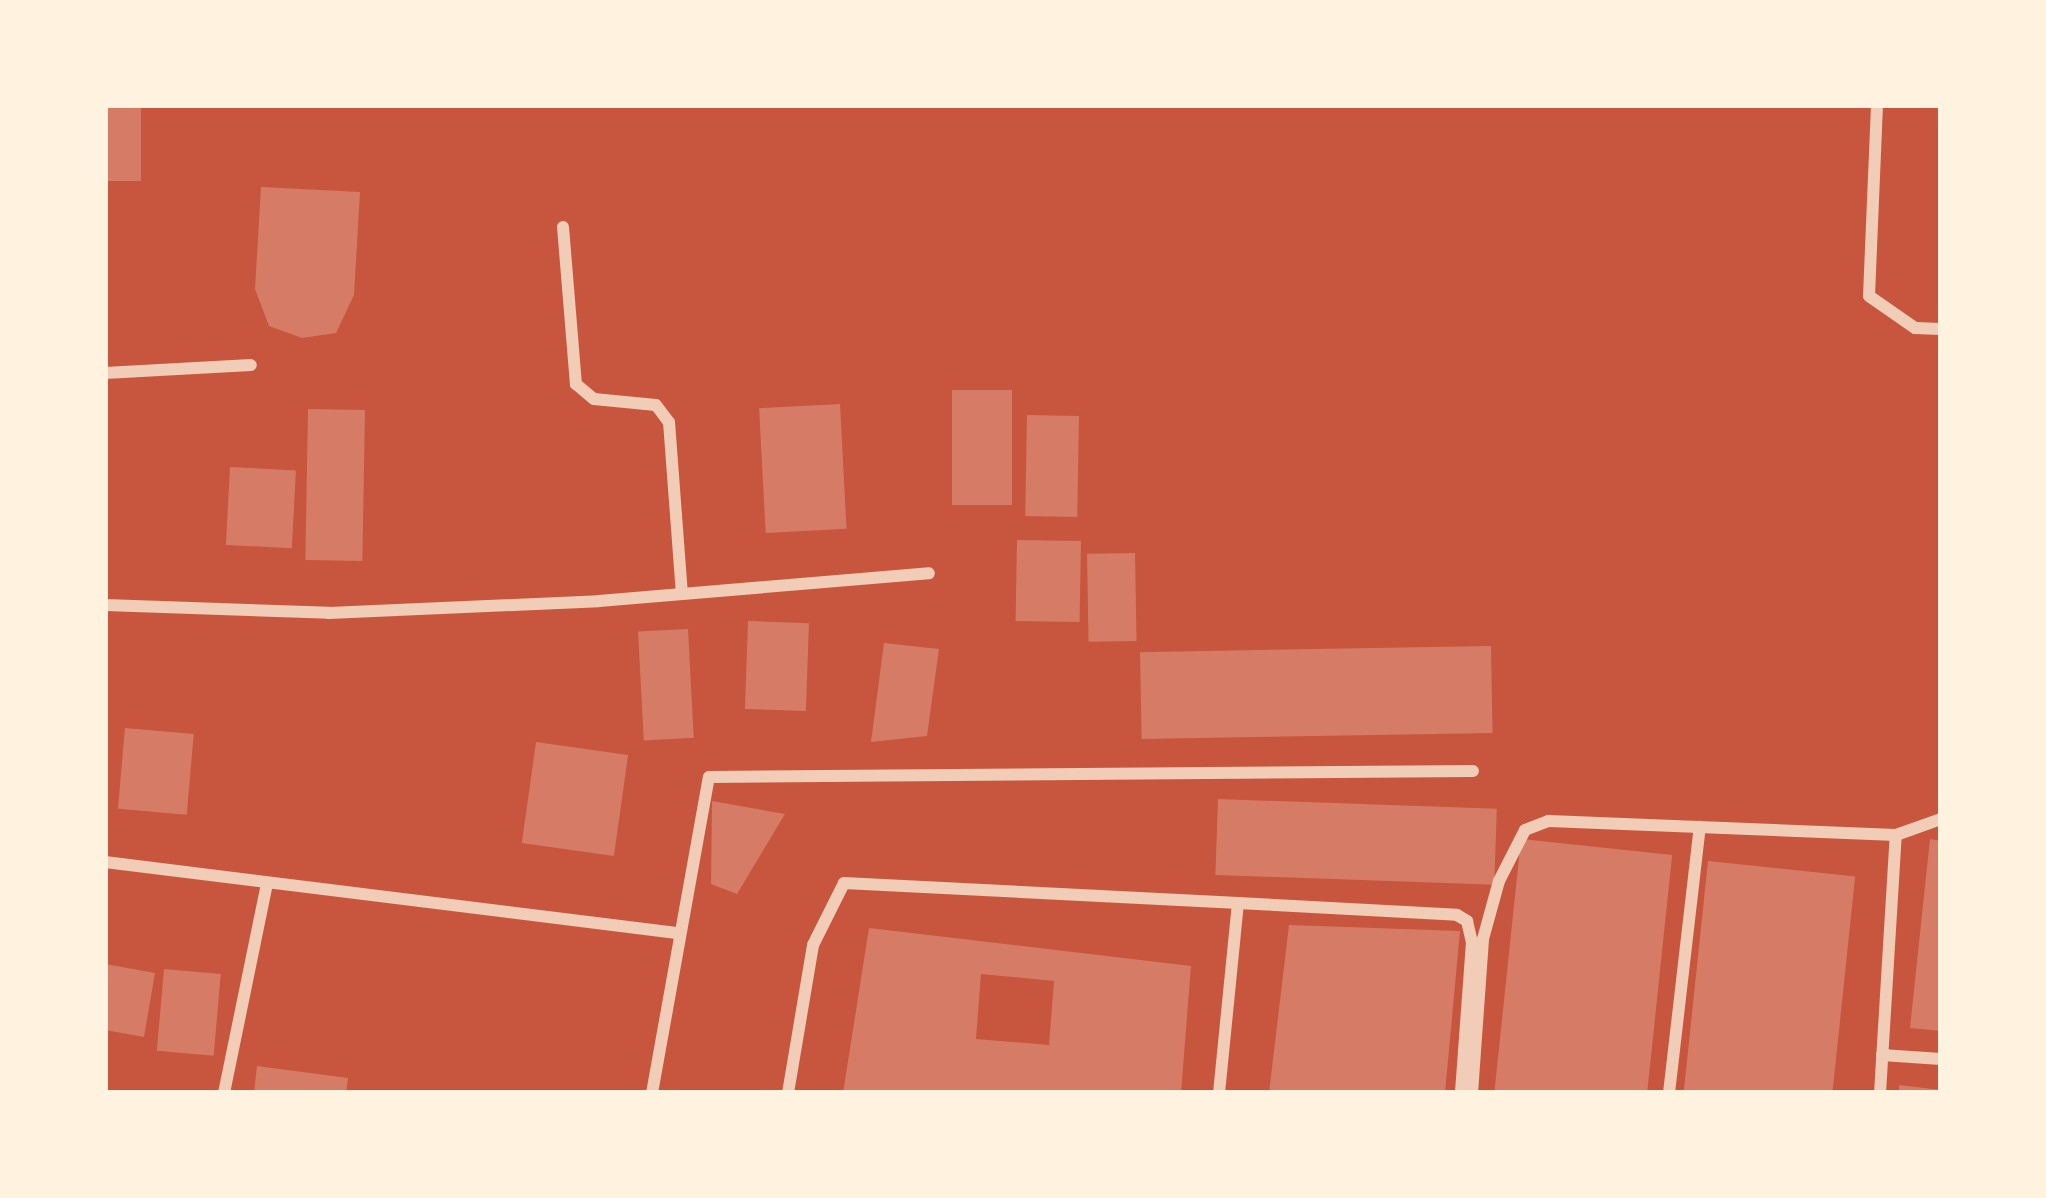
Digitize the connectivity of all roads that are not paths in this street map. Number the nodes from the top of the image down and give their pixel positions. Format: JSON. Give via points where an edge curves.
{"nodes":[{"id":1,"x":1877,"y":105,"type":"edge"},
{"id":2,"x":563,"y":227,"type":"dead end"},
{"id":3,"x":1941,"y":329,"type":"edge"},
{"id":4,"x":250,"y":365,"type":"dead end"},
{"id":5,"x":105,"y":373,"type":"edge"},
{"id":6,"x":929,"y":573,"type":"dead end"},
{"id":7,"x":682,"y":593,"type":"junction"},
{"id":8,"x":105,"y":605,"type":"edge"},
{"id":9,"x":1474,"y":771,"type":"dead end"},
{"id":10,"x":1941,"y":819,"type":"edge"},
{"id":11,"x":1700,"y":827,"type":"junction"},
{"id":12,"x":1896,"y":835,"type":"junction"},
{"id":13,"x":105,"y":862,"type":"edge"},
{"id":14,"x":267,"y":883,"type":"junction"},
{"id":15,"x":1238,"y":903,"type":"junction"},
{"id":16,"x":677,"y":933,"type":"junction"},
{"id":17,"x":1882,"y":1055,"type":"junction"},
{"id":18,"x":1941,"y":1059,"type":"edge"},
{"id":19,"x":224,"y":1093,"type":"edge"},
{"id":20,"x":652,"y":1093,"type":"edge"},
{"id":21,"x":788,"y":1093,"type":"edge"},
{"id":22,"x":1219,"y":1093,"type":"edge"},
{"id":23,"x":1461,"y":1093,"type":"edge"},
{"id":24,"x":1472,"y":1093,"type":"edge"},
{"id":25,"x":1669,"y":1093,"type":"edge"},
{"id":26,"x":1880,"y":1093,"type":"edge"}],
"edges":[{"from":1,"to":3,"type":"street","via":[[1869,296],[1915,328]]},
{"from":2,"to":7,"type":"street","via":[[576,384],[594,399],[656,405],[669,422]]},
{"from":4,"to":5,"type":"street"},
{"from":6,"to":7,"type":"street"},
{"from":7,"to":8,"type":"street","via":[[329,613]]},
{"from":9,"to":16,"type":"street","via":[[709,777]]},
{"from":10,"to":12,"type":"street"},
{"from":11,"to":12,"type":"street"},
{"from":11,"to":24,"type":"street","via":[[1549,821],[1525,830],[1499,881],[1484,939]]},
{"from":11,"to":25,"type":"street"},
{"from":12,"to":17,"type":"street"},
{"from":13,"to":14,"type":"street"},
{"from":14,"to":16,"type":"street"},
{"from":14,"to":19,"type":"street"},
{"from":15,"to":21,"type":"street","via":[[844,883],[813,945]]},
{"from":15,"to":22,"type":"street"},
{"from":15,"to":23,"type":"street","via":[[1467,921]]},
{"from":16,"to":20,"type":"street"},
{"from":17,"to":18,"type":"street"},
{"from":17,"to":26,"type":"street"}]}
